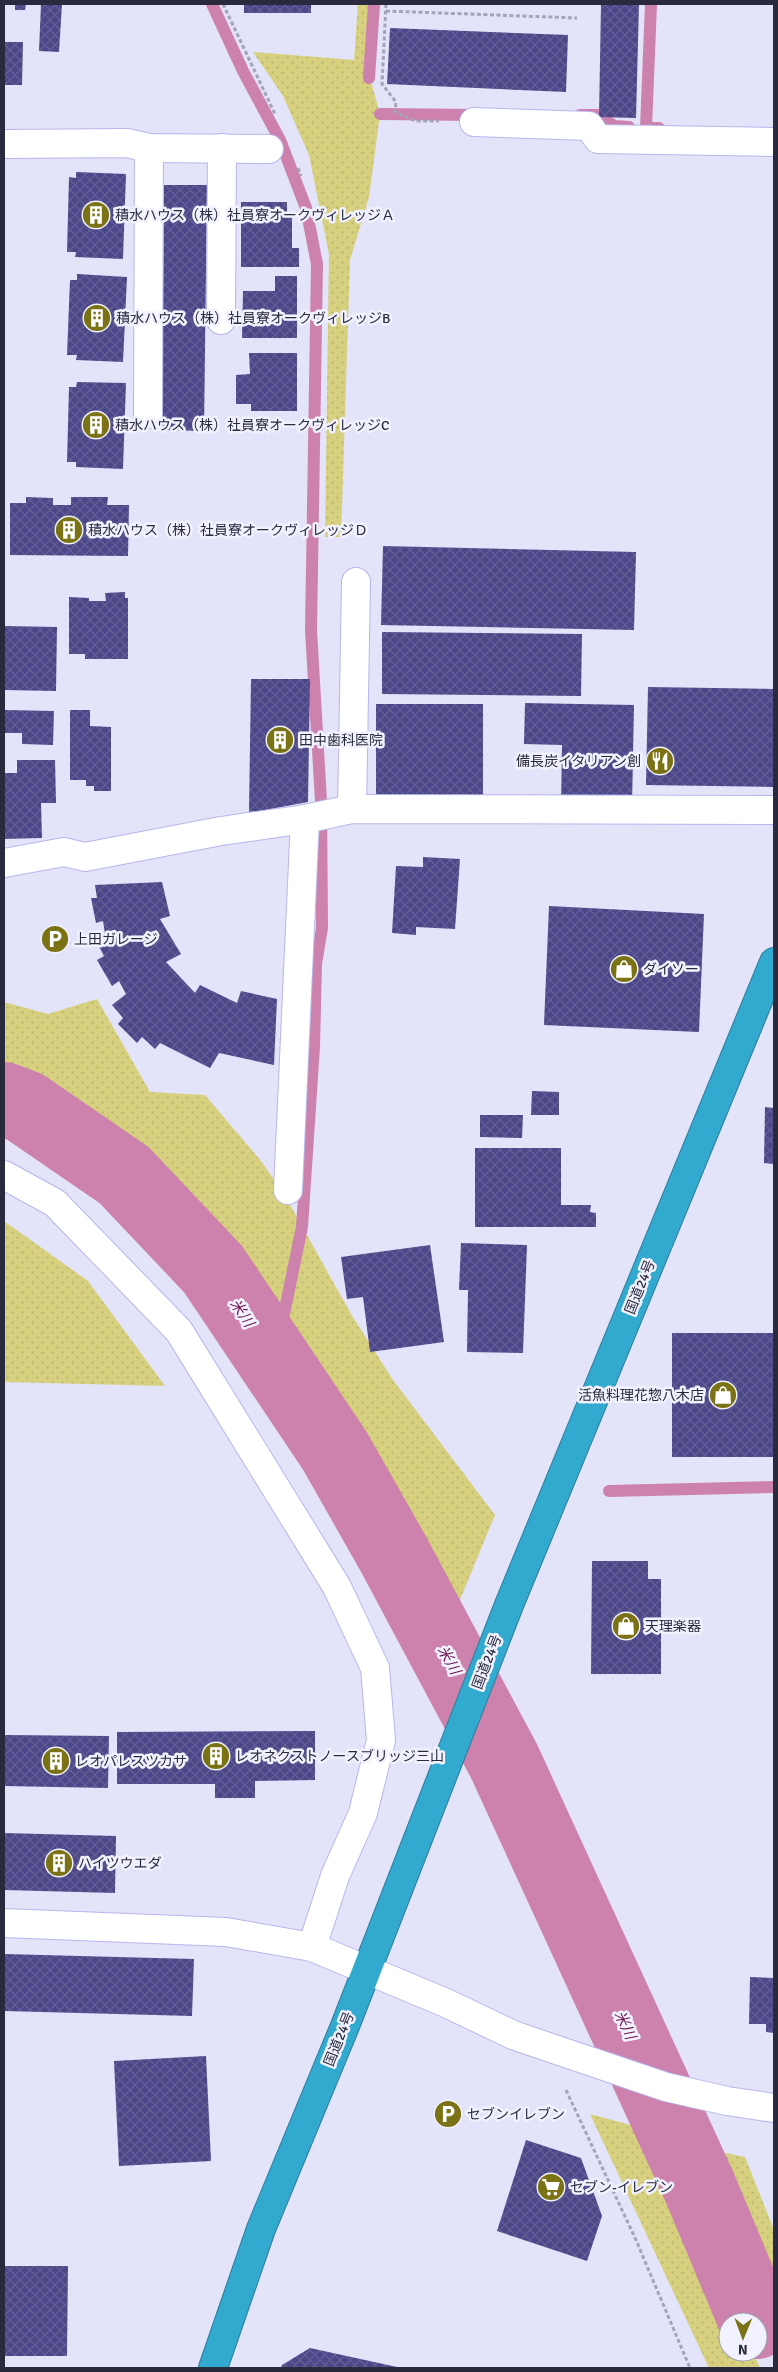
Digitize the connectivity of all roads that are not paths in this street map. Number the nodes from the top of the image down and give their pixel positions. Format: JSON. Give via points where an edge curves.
{"nodes":[{"id":1,"x":474,"y":122,"type":"road end"},
{"id":2,"x":774,"y":142,"type":"edge"},
{"id":3,"x":4,"y":144,"type":"edge"},
{"id":4,"x":149,"y":148,"type":"junction"},
{"id":5,"x":222,"y":148,"type":"junction"},
{"id":6,"x":269,"y":149,"type":"dead end"},
{"id":7,"x":221,"y":320,"type":"dead end"},
{"id":8,"x":148,"y":414,"type":"dead end"},
{"id":9,"x":356,"y":582,"type":"dead end"},
{"id":10,"x":352,"y":809,"type":"junction"},
{"id":11,"x":774,"y":810,"type":"edge"},
{"id":12,"x":305,"y":819,"type":"junction"},
{"id":13,"x":4,"y":863,"type":"edge"},
{"id":14,"x":774,"y":962,"type":"edge"},
{"id":15,"x":4,"y":1176,"type":"edge"},
{"id":16,"x":288,"y":1190,"type":"dead end"},
{"id":17,"x":4,"y":1923,"type":"edge"},
{"id":18,"x":312,"y":1947,"type":"junction"},
{"id":19,"x":366,"y":1971,"type":"junction"},
{"id":20,"x":774,"y":2108,"type":"edge"},
{"id":21,"x":213,"y":2368,"type":"edge"}],
"edges":[{"from":1,"to":2,"type":"street","via":[[589,126],[598,139]]},
{"from":3,"to":4,"type":"street","via":[[127,143]]},
{"from":4,"to":5,"type":"street"},
{"from":4,"to":8,"type":"street"},
{"from":5,"to":6,"type":"street"},
{"from":5,"to":7,"type":"street"},
{"from":9,"to":10,"type":"street"},
{"from":10,"to":11,"type":"street"},
{"from":10,"to":12,"type":"street"},
{"from":12,"to":13,"type":"street","via":[[85,857],[64,852]]},
{"from":12,"to":16,"type":"street"},
{"from":14,"to":19,"type":"highway","name":"国道24号","via":[[509,1605]]},
{"from":15,"to":18,"type":"street","via":[[55,1203],[179,1331],[336,1587],[375,1668],[381,1740],[363,1813],[335,1876]]},
{"from":17,"to":18,"type":"street","via":[[226,1932]]},
{"from":18,"to":19,"type":"street"},
{"from":19,"to":20,"type":"street","via":[[548,2048],[666,2087]]},
{"from":19,"to":21,"type":"highway","name":"国道24号","via":[[261,2229]]}]}
